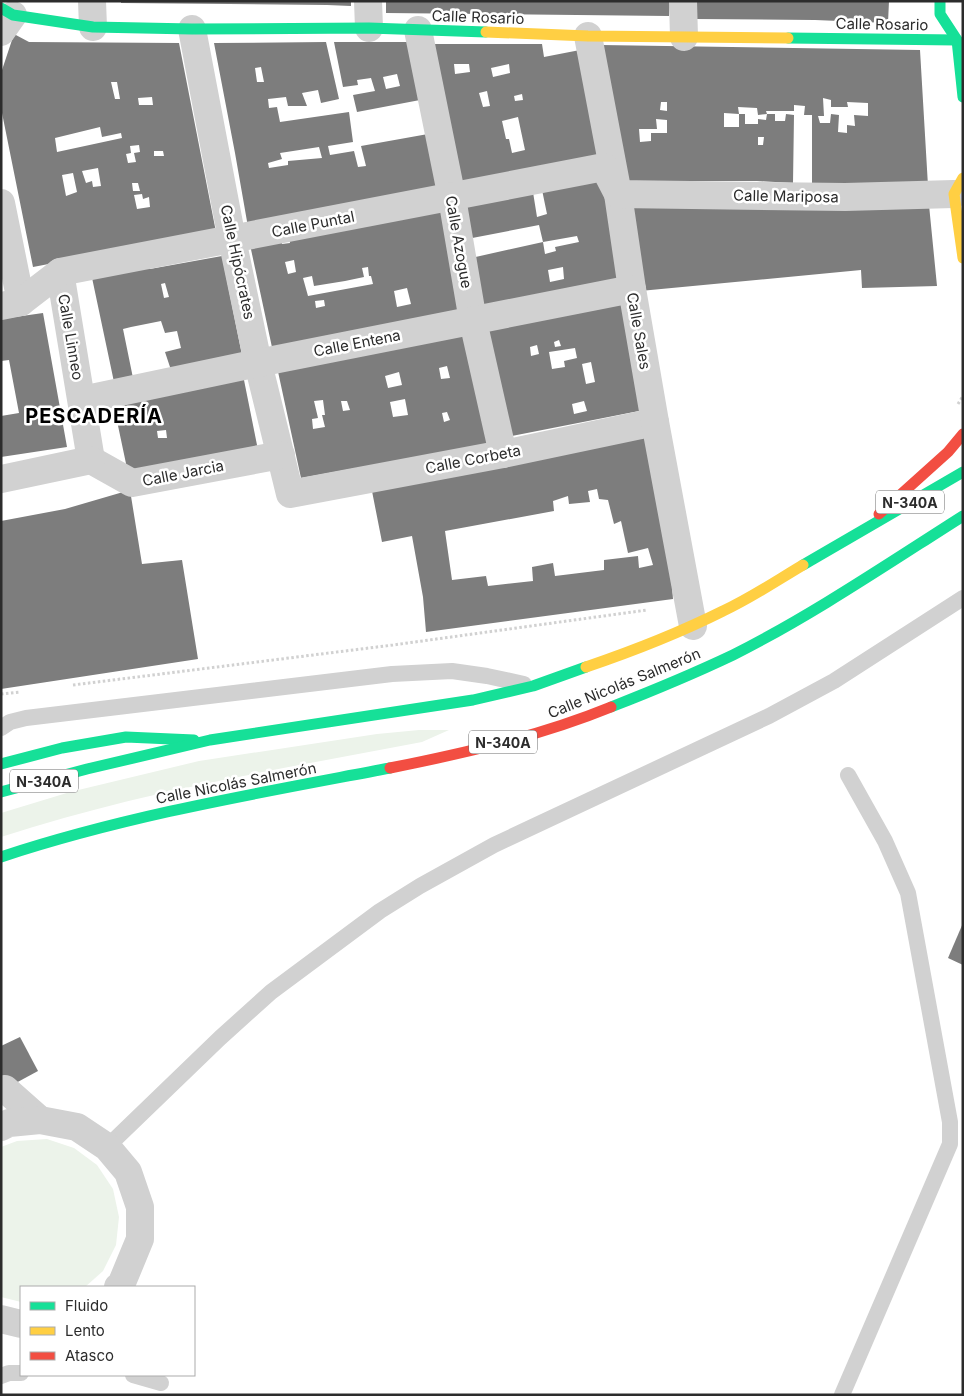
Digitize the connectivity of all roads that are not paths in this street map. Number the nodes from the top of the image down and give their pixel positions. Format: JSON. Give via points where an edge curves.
{"nodes":[{"id":1,"x":368,"y":1,"type":"edge"},
{"id":2,"x":684,"y":1,"type":"edge"},
{"id":3,"x":940,"y":1,"type":"edge"},
{"id":4,"x":93,"y":14,"type":"edge"},
{"id":5,"x":5,"y":18,"type":"edge"},
{"id":6,"x":369,"y":28,"type":"junction"},
{"id":7,"x":192,"y":29,"type":"junction"},
{"id":8,"x":418,"y":30,"type":"junction"},
{"id":9,"x":960,"y":35,"type":"edge"},
{"id":10,"x":588,"y":36,"type":"junction"},
{"id":11,"x":684,"y":36,"type":"junction"},
{"id":12,"x":963,"y":97,"type":"edge"},
{"id":13,"x":958,"y":186,"type":"edge"},
{"id":14,"x":618,"y":194,"type":"junction"},
{"id":15,"x":452,"y":198,"type":"junction"},
{"id":16,"x":1,"y":203,"type":"edge"},
{"id":17,"x":232,"y":239,"type":"junction"},
{"id":18,"x":963,"y":258,"type":"edge"},
{"id":19,"x":60,"y":272,"type":"junction"},
{"id":20,"x":632,"y":289,"type":"junction"},
{"id":21,"x":11,"y":304,"type":"edge"},
{"id":22,"x":473,"y":321,"type":"junction"},
{"id":23,"x":258,"y":362,"type":"junction"},
{"id":24,"x":82,"y":400,"type":"junction"},
{"id":25,"x":655,"y":422,"type":"junction"},
{"id":26,"x":963,"y":434,"type":"edge"},
{"id":27,"x":281,"y":454,"type":"junction"},
{"id":28,"x":502,"y":454,"type":"junction"},
{"id":29,"x":91,"y":460,"type":"junction"},
{"id":30,"x":963,"y":472,"type":"edge"},
{"id":31,"x":1,"y":479,"type":"edge"},
{"id":32,"x":290,"y":494,"type":"joint"},
{"id":33,"x":963,"y":516,"type":"edge"},
{"id":34,"x":858,"y":531,"type":"junction"},
{"id":35,"x":963,"y":598,"type":"edge"},
{"id":36,"x":693,"y":626,"type":"junction"},
{"id":37,"x":533,"y":686,"type":"junction"},
{"id":38,"x":1,"y":728,"type":"edge"},
{"id":39,"x":210,"y":740,"type":"junction"},
{"id":40,"x":1,"y":764,"type":"edge"},
{"id":41,"x":848,"y":775,"type":"dead end"},
{"id":42,"x":1,"y":792,"type":"edge"},
{"id":43,"x":1,"y":857,"type":"edge"},
{"id":44,"x":5,"y":1089,"type":"dead end"},
{"id":45,"x":40,"y":1120,"type":"junction"},
{"id":46,"x":1,"y":1127,"type":"edge"},
{"id":47,"x":107,"y":1147,"type":"junction"},
{"id":48,"x":120,"y":1286,"type":"edge"},
{"id":49,"x":1,"y":1319,"type":"edge"},
{"id":50,"x":20,"y":1324,"type":"edge"},
{"id":51,"x":20,"y":1329,"type":"edge"},
{"id":52,"x":1,"y":1332,"type":"edge"},
{"id":53,"x":20,"y":1373,"type":"edge"},
{"id":54,"x":1,"y":1376,"type":"edge"},
{"id":55,"x":136,"y":1376,"type":"edge"},
{"id":56,"x":161,"y":1383,"type":"dead end"},
{"id":57,"x":842,"y":1395,"type":"edge"}],
"edges":[{"from":1,"to":6,"type":"street"},
{"from":2,"to":11,"type":"street"},
{"from":3,"to":9,"type":"main road","via":[[940,14]]},
{"from":4,"to":5,"type":"main road","name":"Calle Rosario"},
{"from":4,"to":7,"type":"main road","name":"Calle Rosario"},
{"from":6,"to":7,"type":"main road","name":"Calle Rosario"},
{"from":6,"to":8,"type":"main road","name":"Calle Rosario"},
{"from":7,"to":17,"type":"street","name":"Calle Hipócrates"},
{"from":8,"to":10,"type":"main road","name":"Calle Rosario"},
{"from":8,"to":15,"type":"street","name":"Calle Azogue"},
{"from":9,"to":11,"type":"main road","name":"Calle Rosario"},
{"from":9,"to":12,"type":"main road"},
{"from":10,"to":11,"type":"main road","name":"Calle Rosario"},
{"from":10,"to":14,"type":"street","name":"Calle Sales"},
{"from":13,"to":14,"type":"street","name":"Calle Mariposa","via":[[845,197]]},
{"from":13,"to":18,"type":"main road"},
{"from":14,"to":15,"type":"street","name":"Calle Puntal","via":[[604,167]]},
{"from":14,"to":20,"type":"street","name":"Calle Sales"},
{"from":15,"to":17,"type":"street","name":"Calle Puntal"},
{"from":15,"to":22,"type":"street","name":"Calle Azogue"},
{"from":16,"to":21,"type":"street"},
{"from":17,"to":19,"type":"street","name":"Calle Puntal"},
{"from":17,"to":23,"type":"street","name":"Calle Hipócrates"},
{"from":19,"to":21,"type":"street","name":"Calle Puntal"},
{"from":19,"to":24,"type":"street","name":"Calle Linneo"},
{"from":20,"to":22,"type":"street","name":"Calle Entena"},
{"from":20,"to":25,"type":"street","name":"Calle Sales"},
{"from":22,"to":23,"type":"street","name":"Calle Entena"},
{"from":22,"to":28,"type":"street","name":"Calle Azogue"},
{"from":23,"to":24,"type":"street","name":"Calle Entena"},
{"from":23,"to":27,"type":"street","name":"Calle Hipócrates"},
{"from":24,"to":29,"type":"street","name":"Calle Linneo"},
{"from":25,"to":28,"type":"street","name":"Calle Corbeta"},
{"from":25,"to":36,"type":"street","name":"Calle Sales"},
{"from":26,"to":34,"type":"main road","via":[[948,452]]},
{"from":27,"to":29,"type":"street","name":"Calle Jarcia","via":[[132,483]]},
{"from":27,"to":32,"type":"street","name":"Calle Hipócrates"},
{"from":28,"to":32,"type":"street","name":"Calle Corbeta"},
{"from":29,"to":31,"type":"street"},
{"from":30,"to":34,"type":"main road","name":"Calle Nicolás Salmerón","number":"N-340A"},
{"from":33,"to":43,"type":"main road","name":"Calle Nicolás Salmerón","number":"N-340A","via":[[803,616],[734,654],[594,714],[460,754],[152,814]]},
{"from":34,"to":36,"type":"main road","name":"Calle Nicolás Salmerón","number":"N-340A","via":[[726,610]]},
{"from":35,"to":47,"type":"lane","via":[[834,681],[769,716],[494,845],[380,911],[270,992]]},
{"from":36,"to":37,"type":"main road","name":"Calle Nicolás Salmerón","number":"N-340A"},
{"from":37,"to":38,"type":"lane","via":[[452,671],[402,673],[26,718]]},
{"from":37,"to":39,"type":"main road","name":"Calle Nicolás Salmerón","number":"N-340A","via":[[473,700]]},
{"from":39,"to":40,"type":"main road","via":[[126,737],[62,748]]},
{"from":39,"to":42,"type":"main road","name":"Calle Nicolás Salmerón","number":"N-340A"},
{"from":41,"to":57,"type":"lane","via":[[885,841],[908,893],[950,1122],[950,1144]]},
{"from":44,"to":45,"type":"street"},
{"from":45,"to":46,"type":"street","via":[[9,1123]]},
{"from":45,"to":47,"type":"street","via":[[77,1127]]},
{"from":47,"to":48,"type":"street","via":[[128,1172],[140,1207],[140,1239]]},
{"from":49,"to":50,"type":"street"},
{"from":51,"to":52,"type":"street"},
{"from":53,"to":54,"type":"lane"},
{"from":55,"to":56,"type":"lane"}]}
